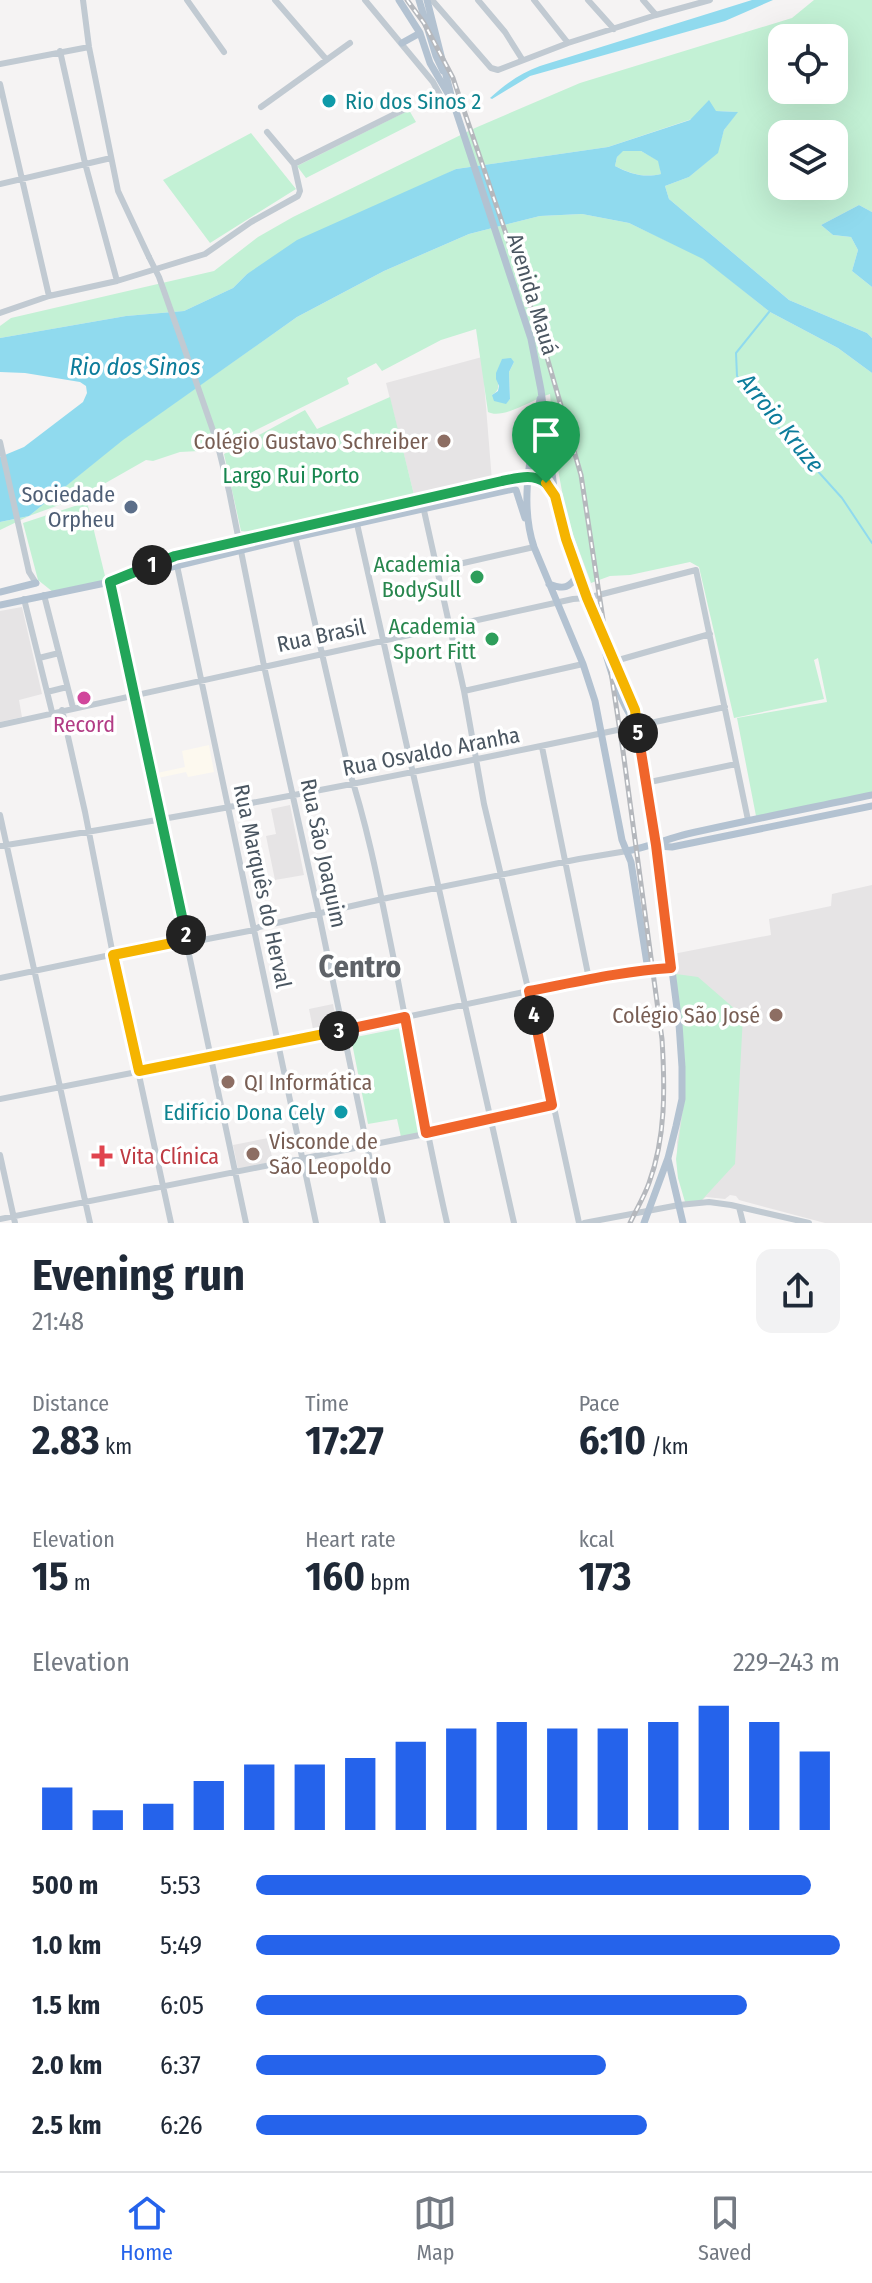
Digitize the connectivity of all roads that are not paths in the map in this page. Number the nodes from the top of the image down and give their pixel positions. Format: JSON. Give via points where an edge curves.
{"nodes":[{"id":1,"x":83,"y":0,"type":"edge"},
{"id":2,"x":187,"y":0,"type":"edge"},
{"id":3,"x":275,"y":0,"type":"edge"},
{"id":4,"x":365,"y":0,"type":"edge"},
{"id":5,"x":399,"y":0,"type":"edge"},
{"id":6,"x":419,"y":0,"type":"edge"},
{"id":7,"x":429,"y":0,"type":"edge"},
{"id":8,"x":478,"y":0,"type":"edge"},
{"id":9,"x":534,"y":0,"type":"edge"},
{"id":10,"x":588,"y":0,"type":"edge"},
{"id":11,"x":643,"y":0,"type":"edge"},
{"id":12,"x":710,"y":0,"type":"edge"},
{"id":13,"x":656,"y":15,"type":"junction"},
{"id":14,"x":614,"y":29,"type":"junction"},
{"id":15,"x":420,"y":33,"type":"junction"},
{"id":16,"x":350,"y":43,"type":"dead end"},
{"id":17,"x":402,"y":43,"type":"junction"},
{"id":18,"x":568,"y":43,"type":"junction"},
{"id":19,"x":89,"y":47,"type":"junction"},
{"id":20,"x":60,"y":51,"type":"junction"},
{"id":21,"x":224,"y":52,"type":"dead end"},
{"id":22,"x":326,"y":59,"type":"junction"},
{"id":23,"x":522,"y":59,"type":"junction"},
{"id":24,"x":0,"y":64,"type":"edge"},
{"id":25,"x":0,"y":84,"type":"edge"},
{"id":26,"x":449,"y":84,"type":"junction"},
{"id":27,"x":440,"y":95,"type":"dead end"},
{"id":28,"x":452,"y":99,"type":"junction"},
{"id":29,"x":261,"y":107,"type":"dead end"},
{"id":30,"x":409,"y":107,"type":"dead end"},
{"id":31,"x":267,"y":132,"type":"dead end"},
{"id":32,"x":111,"y":158,"type":"junction"},
{"id":33,"x":85,"y":163,"type":"junction"},
{"id":34,"x":294,"y":164,"type":"junction"},
{"id":35,"x":21,"y":179,"type":"junction"},
{"id":36,"x":0,"y":184,"type":"edge"},
{"id":37,"x":117,"y":281,"type":"junction"},
{"id":38,"x":49,"y":296,"type":"junction"},
{"id":39,"x":0,"y":313,"type":"edge"},
{"id":40,"x":541,"y":390,"type":"junction"},
{"id":41,"x":0,"y":442,"type":"edge"},
{"id":42,"x":527,"y":476,"type":"junction"},
{"id":43,"x":555,"y":496,"type":"junction"},
{"id":44,"x":422,"y":499,"type":"junction"},
{"id":45,"x":424,"y":509,"type":"junction"},
{"id":46,"x":356,"y":519,"type":"junction"},
{"id":47,"x":528,"y":528,"type":"junction"},
{"id":48,"x":295,"y":532,"type":"junction"},
{"id":49,"x":240,"y":546,"type":"junction"},
{"id":50,"x":534,"y":547,"type":"junction"},
{"id":51,"x":175,"y":556,"type":"junction"},
{"id":52,"x":177,"y":565,"type":"junction"},
{"id":53,"x":437,"y":569,"type":"junction"},
{"id":54,"x":29,"y":572,"type":"junction"},
{"id":55,"x":578,"y":574,"type":"junction"},
{"id":56,"x":120,"y":579,"type":"junction"},
{"id":57,"x":110,"y":582,"type":"junction"},
{"id":58,"x":36,"y":583,"type":"junction"},
{"id":59,"x":549,"y":584,"type":"junction"},
{"id":60,"x":23,"y":586,"type":"junction"},
{"id":61,"x":0,"y":592,"type":"edge"},
{"id":62,"x":44,"y":595,"type":"junction"},
{"id":63,"x":587,"y":598,"type":"junction"},
{"id":64,"x":24,"y":599,"type":"junction"},
{"id":65,"x":557,"y":604,"type":"junction"},
{"id":66,"x":0,"y":605,"type":"edge"},
{"id":67,"x":450,"y":626,"type":"junction"},
{"id":68,"x":601,"y":633,"type":"junction"},
{"id":69,"x":710,"y":634,"type":"junction"},
{"id":70,"x":383,"y":640,"type":"junction"},
{"id":71,"x":59,"y":653,"type":"junction"},
{"id":72,"x":322,"y":653,"type":"junction"},
{"id":73,"x":39,"y":658,"type":"junction"},
{"id":74,"x":615,"y":661,"type":"junction"},
{"id":75,"x":583,"y":664,"type":"junction"},
{"id":76,"x":264,"y":666,"type":"junction"},
{"id":77,"x":200,"y":680,"type":"junction"},
{"id":78,"x":67,"y":687,"type":"junction"},
{"id":79,"x":464,"y":691,"type":"junction"},
{"id":80,"x":47,"y":692,"type":"junction"},
{"id":81,"x":134,"y":694,"type":"junction"},
{"id":82,"x":725,"y":707,"type":"junction"},
{"id":83,"x":73,"y":708,"type":"junction"},
{"id":84,"x":62,"y":710,"type":"junction"},
{"id":85,"x":52,"y":712,"type":"junction"},
{"id":86,"x":0,"y":725,"type":"edge"},
{"id":87,"x":637,"y":726,"type":"junction"},
{"id":88,"x":603,"y":734,"type":"junction"},
{"id":89,"x":542,"y":747,"type":"junction"},
{"id":90,"x":476,"y":760,"type":"junction"},
{"id":91,"x":736,"y":764,"type":"junction"},
{"id":92,"x":414,"y":773,"type":"junction"},
{"id":93,"x":645,"y":783,"type":"junction"},
{"id":94,"x":354,"y":785,"type":"junction"},
{"id":95,"x":872,"y":795,"type":"edge"},
{"id":96,"x":293,"y":796,"type":"junction"},
{"id":97,"x":856,"y":798,"type":"junction"},
{"id":98,"x":872,"y":806,"type":"edge"},
{"id":99,"x":227,"y":808,"type":"junction"},
{"id":100,"x":859,"y":808,"type":"junction"},
{"id":101,"x":0,"y":815,"type":"edge"},
{"id":102,"x":161,"y":820,"type":"junction"},
{"id":103,"x":748,"y":820,"type":"junction"},
{"id":104,"x":89,"y":832,"type":"junction"},
{"id":105,"x":656,"y":845,"type":"junction"},
{"id":106,"x":4,"y":846,"type":"edge"},
{"id":107,"x":627,"y":851,"type":"junction"},
{"id":108,"x":567,"y":861,"type":"junction"},
{"id":109,"x":501,"y":874,"type":"junction"},
{"id":110,"x":438,"y":887,"type":"junction"},
{"id":111,"x":382,"y":899,"type":"junction"},
{"id":112,"x":319,"y":914,"type":"junction"},
{"id":113,"x":254,"y":930,"type":"junction"},
{"id":114,"x":187,"y":943,"type":"junction"},
{"id":115,"x":113,"y":955,"type":"junction"},
{"id":116,"x":671,"y":968,"type":"junction"},
{"id":117,"x":648,"y":970,"type":"junction"},
{"id":118,"x":35,"y":971,"type":"junction"},
{"id":119,"x":0,"y":978,"type":"edge"},
{"id":120,"x":589,"y":979,"type":"junction"},
{"id":121,"x":529,"y":991,"type":"junction"},
{"id":122,"x":465,"y":1004,"type":"junction"},
{"id":123,"x":405,"y":1017,"type":"junction"},
{"id":124,"x":341,"y":1030,"type":"junction"},
{"id":125,"x":278,"y":1044,"type":"junction"},
{"id":126,"x":209,"y":1057,"type":"junction"},
{"id":127,"x":139,"y":1071,"type":"junction"},
{"id":128,"x":60,"y":1087,"type":"junction"},
{"id":129,"x":0,"y":1099,"type":"edge"},
{"id":130,"x":552,"y":1105,"type":"junction"},
{"id":131,"x":489,"y":1120,"type":"junction"},
{"id":132,"x":426,"y":1133,"type":"junction"},
{"id":133,"x":366,"y":1145,"type":"junction"},
{"id":134,"x":0,"y":1155,"type":"edge"},
{"id":135,"x":303,"y":1157,"type":"junction"},
{"id":136,"x":668,"y":1158,"type":"junction"},
{"id":137,"x":234,"y":1173,"type":"junction"},
{"id":138,"x":164,"y":1187,"type":"junction"},
{"id":139,"x":85,"y":1202,"type":"junction"},
{"id":140,"x":679,"y":1205,"type":"junction"},
{"id":141,"x":739,"y":1207,"type":"junction"},
{"id":142,"x":648,"y":1211,"type":"junction"},
{"id":143,"x":0,"y":1219,"type":"edge"},
{"id":144,"x":14,"y":1220,"type":"edge"},
{"id":145,"x":90,"y":1223,"type":"edge"},
{"id":146,"x":171,"y":1223,"type":"edge"},
{"id":147,"x":246,"y":1223,"type":"edge"},
{"id":148,"x":316,"y":1223,"type":"edge"},
{"id":149,"x":383,"y":1223,"type":"edge"},
{"id":150,"x":447,"y":1223,"type":"edge"},
{"id":151,"x":514,"y":1223,"type":"edge"},
{"id":152,"x":581,"y":1223,"type":"edge"},
{"id":153,"x":644,"y":1223,"type":"edge"},
{"id":154,"x":683,"y":1223,"type":"edge"},
{"id":155,"x":743,"y":1223,"type":"edge"},
{"id":156,"x":807,"y":1223,"type":"edge"}],
"edges":[{"from":1,"to":19,"type":"street","name":"Rua São Joaquim"},
{"from":2,"to":21,"type":"street"},
{"from":3,"to":22,"type":"street"},
{"from":4,"to":17,"type":"street"},
{"from":5,"to":15,"type":"main road"},
{"from":6,"to":26,"type":"main road"},
{"from":7,"to":23,"type":"street","via":[[491,68],[507,68]]},
{"from":7,"to":26,"type":"main road"},
{"from":8,"to":23,"type":"street"},
{"from":9,"to":18,"type":"street"},
{"from":10,"to":14,"type":"street"},
{"from":11,"to":13,"type":"street"},
{"from":12,"to":13,"type":"street"},
{"from":13,"to":14,"type":"street"},
{"from":14,"to":18,"type":"street"},
{"from":15,"to":17,"type":"main road"},
{"from":15,"to":28,"type":"main road","via":[[430,63]]},
{"from":16,"to":22,"type":"street"},
{"from":17,"to":27,"type":"street"},
{"from":18,"to":23,"type":"street"},
{"from":19,"to":20,"type":"street"},
{"from":19,"to":32,"type":"street","name":"Rua São Joaquim"},
{"from":20,"to":24,"type":"street"},
{"from":20,"to":33,"type":"street"},
{"from":22,"to":29,"type":"street"},
{"from":25,"to":35,"type":"street"},
{"from":26,"to":28,"type":"main road"},
{"from":28,"to":40,"type":"main road","name":"Avenida Mauá","via":[[531,339]]},
{"from":30,"to":34,"type":"street"},
{"from":31,"to":34,"type":"street"},
{"from":32,"to":33,"type":"street"},
{"from":32,"to":49,"type":"street","name":"Rua São Joaquim","bridge":true,"via":[[118,191],[159,277],[217,442]]},
{"from":33,"to":35,"type":"street"},
{"from":33,"to":37,"type":"street"},
{"from":34,"to":37,"type":"street","via":[[298,196],[205,254]]},
{"from":35,"to":36,"type":"street"},
{"from":35,"to":38,"type":"street"},
{"from":37,"to":38,"type":"street"},
{"from":38,"to":39,"type":"street"},
{"from":40,"to":42,"type":"main road","name":"Avenida Mauá"},
{"from":40,"to":43,"type":"main road","name":"Avenida Mauá"},
{"from":41,"to":54,"type":"street"},
{"from":42,"to":43,"type":"main road","via":[[541,480]]},
{"from":42,"to":44,"type":"main road"},
{"from":42,"to":47,"type":"main road","name":"Avenida Mauá"},
{"from":43,"to":55,"type":"main road","name":"Avenida Mauá"},
{"from":44,"to":45,"type":"street"},
{"from":44,"to":46,"type":"main road"},
{"from":45,"to":46,"type":"main road"},
{"from":45,"to":47,"type":"main road","via":[[515,489]]},
{"from":45,"to":53,"type":"street"},
{"from":46,"to":48,"type":"main road"},
{"from":46,"to":70,"type":"street"},
{"from":47,"to":50,"type":"main road","name":"Avenida Mauá"},
{"from":48,"to":49,"type":"main road"},
{"from":48,"to":72,"type":"street"},
{"from":49,"to":51,"type":"main road"},
{"from":49,"to":52,"type":"main road"},
{"from":49,"to":76,"type":"street","name":"Rua São Joaquim"},
{"from":50,"to":53,"type":"street"},
{"from":50,"to":59,"type":"main road","name":"Avenida Mauá"},
{"from":51,"to":52,"type":"street","name":"Rua Marquês do Herval"},
{"from":51,"to":56,"type":"main road"},
{"from":52,"to":56,"type":"main road"},
{"from":52,"to":77,"type":"street","name":"Rua Marquês do Herval"},
{"from":53,"to":67,"type":"street"},
{"from":54,"to":58,"type":"street"},
{"from":54,"to":60,"type":"street"},
{"from":55,"to":59,"type":"main road","via":[[567,587]]},
{"from":55,"to":63,"type":"main road","name":"Avenida Mauá"},
{"from":56,"to":57,"type":"main road"},
{"from":57,"to":62,"type":"main road"},
{"from":57,"to":81,"type":"street"},
{"from":58,"to":60,"type":"main road"},
{"from":58,"to":62,"type":"main road"},
{"from":58,"to":64,"type":"main road","via":[[33,595]]},
{"from":59,"to":65,"type":"main road","name":"Avenida Mauá"},
{"from":60,"to":61,"type":"main road"},
{"from":62,"to":64,"type":"main road"},
{"from":62,"to":71,"type":"street"},
{"from":63,"to":65,"type":"street","name":"Rua Brasil"},
{"from":63,"to":68,"type":"main road","name":"Avenida Mauá"},
{"from":63,"to":69,"type":"street","name":"Rua Brasil","via":[[696,570]]},
{"from":64,"to":66,"type":"main road"},
{"from":64,"to":73,"type":"street"},
{"from":65,"to":67,"type":"street","name":"Rua Brasil"},
{"from":65,"to":75,"type":"main road","name":"Avenida Mauá"},
{"from":67,"to":70,"type":"street","name":"Rua Brasil"},
{"from":67,"to":79,"type":"street"},
{"from":68,"to":74,"type":"main road","name":"Avenida Mauá"},
{"from":68,"to":87,"type":"main road","name":"Avenida Mauá","via":[[613,676]]},
{"from":69,"to":74,"type":"street"},
{"from":69,"to":82,"type":"street"},
{"from":70,"to":72,"type":"street","name":"Rua Brasil"},
{"from":70,"to":92,"type":"street"},
{"from":71,"to":73,"type":"street"},
{"from":71,"to":78,"type":"street"},
{"from":72,"to":76,"type":"street","name":"Rua Brasil"},
{"from":72,"to":94,"type":"street"},
{"from":73,"to":80,"type":"street"},
{"from":74,"to":87,"type":"main road","name":"Avenida Mauá"},
{"from":75,"to":79,"type":"street"},
{"from":75,"to":88,"type":"main road","name":"Avenida Mauá"},
{"from":76,"to":77,"type":"street","name":"Rua Brasil"},
{"from":76,"to":96,"type":"street","name":"Rua São Joaquim"},
{"from":77,"to":81,"type":"street","name":"Rua Brasil"},
{"from":77,"to":99,"type":"street","name":"Rua Marquês do Herval"},
{"from":78,"to":80,"type":"street"},
{"from":78,"to":83,"type":"street"},
{"from":79,"to":90,"type":"street"},
{"from":80,"to":85,"type":"street"},
{"from":81,"to":83,"type":"street","name":"Rua Brasil"},
{"from":81,"to":102,"type":"street"},
{"from":82,"to":87,"type":"street","name":"Rua Osvaldo Aranha"},
{"from":82,"to":91,"type":"street"},
{"from":83,"to":84,"type":"street","name":"Rua Brasil"},
{"from":84,"to":85,"type":"street","name":"Rua Brasil"},
{"from":84,"to":104,"type":"street"},
{"from":85,"to":86,"type":"street","name":"Rua Brasil"},
{"from":87,"to":88,"type":"street","name":"Rua Osvaldo Aranha"},
{"from":87,"to":93,"type":"main road","name":"Avenida Mauá"},
{"from":88,"to":89,"type":"street","name":"Rua Osvaldo Aranha"},
{"from":88,"to":107,"type":"main road","name":"Avenida Mauá"},
{"from":89,"to":90,"type":"street","name":"Rua Osvaldo Aranha"},
{"from":89,"to":108,"type":"street"},
{"from":90,"to":92,"type":"street","name":"Rua Osvaldo Aranha"},
{"from":90,"to":109,"type":"street"},
{"from":91,"to":93,"type":"street"},
{"from":91,"to":103,"type":"street"},
{"from":92,"to":94,"type":"street","name":"Rua Osvaldo Aranha"},
{"from":92,"to":110,"type":"street"},
{"from":93,"to":105,"type":"main road","name":"Avenida Mauá"},
{"from":94,"to":96,"type":"street","name":"Rua Osvaldo Aranha"},
{"from":94,"to":111,"type":"street"},
{"from":95,"to":97,"type":"main road"},
{"from":96,"to":99,"type":"street","name":"Rua Osvaldo Aranha"},
{"from":96,"to":112,"type":"street","name":"Rua São Joaquim"},
{"from":97,"to":100,"type":"main road"},
{"from":97,"to":103,"type":"main road"},
{"from":98,"to":100,"type":"main road"},
{"from":99,"to":102,"type":"street","name":"Rua Osvaldo Aranha"},
{"from":99,"to":113,"type":"street","name":"Rua Marquês do Herval"},
{"from":100,"to":105,"type":"main road","via":[[672,847]]},
{"from":101,"to":106,"type":"street"},
{"from":102,"to":104,"type":"street","name":"Rua Osvaldo Aranha"},
{"from":102,"to":114,"type":"street"},
{"from":103,"to":105,"type":"main road"},
{"from":104,"to":106,"type":"street","name":"Rua Osvaldo Aranha"},
{"from":104,"to":115,"type":"street"},
{"from":105,"to":107,"type":"main road"},
{"from":105,"to":116,"type":"main road","name":"Avenida Mauá"},
{"from":106,"to":118,"type":"street"},
{"from":107,"to":108,"type":"street"},
{"from":107,"to":117,"type":"main road","name":"Avenida Mauá"},
{"from":108,"to":109,"type":"street"},
{"from":108,"to":120,"type":"street"},
{"from":109,"to":110,"type":"street"},
{"from":109,"to":121,"type":"street"},
{"from":110,"to":111,"type":"street"},
{"from":110,"to":122,"type":"street"},
{"from":111,"to":112,"type":"street"},
{"from":111,"to":123,"type":"street"},
{"from":112,"to":113,"type":"street"},
{"from":112,"to":124,"type":"street","name":"Rua São Joaquim"},
{"from":113,"to":114,"type":"street"},
{"from":113,"to":125,"type":"street","name":"Rua Marquês do Herval"},
{"from":114,"to":115,"type":"street"},
{"from":114,"to":126,"type":"street"},
{"from":115,"to":118,"type":"street"},
{"from":115,"to":127,"type":"street"},
{"from":116,"to":117,"type":"main road"},
{"from":116,"to":136,"type":"main road","name":"Avenida Mauá","via":[[682,1099]]},
{"from":117,"to":120,"type":"street"},
{"from":118,"to":119,"type":"street"},
{"from":118,"to":128,"type":"street"},
{"from":120,"to":121,"type":"street"},
{"from":121,"to":122,"type":"street"},
{"from":121,"to":130,"type":"street"},
{"from":122,"to":123,"type":"street"},
{"from":122,"to":131,"type":"street"},
{"from":123,"to":124,"type":"street"},
{"from":123,"to":132,"type":"street"},
{"from":124,"to":125,"type":"street"},
{"from":124,"to":133,"type":"street","name":"Rua São Joaquim"},
{"from":125,"to":126,"type":"street"},
{"from":125,"to":135,"type":"street","name":"Rua Marquês do Herval"},
{"from":126,"to":127,"type":"street"},
{"from":126,"to":137,"type":"street"},
{"from":127,"to":128,"type":"street"},
{"from":127,"to":138,"type":"street"},
{"from":128,"to":129,"type":"street"},
{"from":128,"to":139,"type":"street"},
{"from":130,"to":131,"type":"street"},
{"from":130,"to":152,"type":"street"},
{"from":131,"to":132,"type":"street"},
{"from":131,"to":151,"type":"street"},
{"from":132,"to":133,"type":"street"},
{"from":132,"to":150,"type":"street"},
{"from":133,"to":135,"type":"street"},
{"from":133,"to":149,"type":"street","name":"Rua São Joaquim"},
{"from":134,"to":144,"type":"street"},
{"from":135,"to":137,"type":"street"},
{"from":135,"to":148,"type":"street","name":"Rua Marquês do Herval"},
{"from":136,"to":140,"type":"main road"},
{"from":136,"to":142,"type":"main road","name":"Avenida Mauá"},
{"from":137,"to":138,"type":"street"},
{"from":137,"to":147,"type":"street"},
{"from":138,"to":139,"type":"street"},
{"from":138,"to":146,"type":"street"},
{"from":139,"to":144,"type":"street"},
{"from":139,"to":145,"type":"street"},
{"from":140,"to":141,"type":"street"},
{"from":140,"to":142,"type":"street"},
{"from":140,"to":154,"type":"main road"},
{"from":141,"to":155,"type":"street"},
{"from":141,"to":156,"type":"street"},
{"from":142,"to":152,"type":"street"},
{"from":142,"to":153,"type":"main road","name":"Avenida Mauá"},
{"from":143,"to":144,"type":"street"}]}
